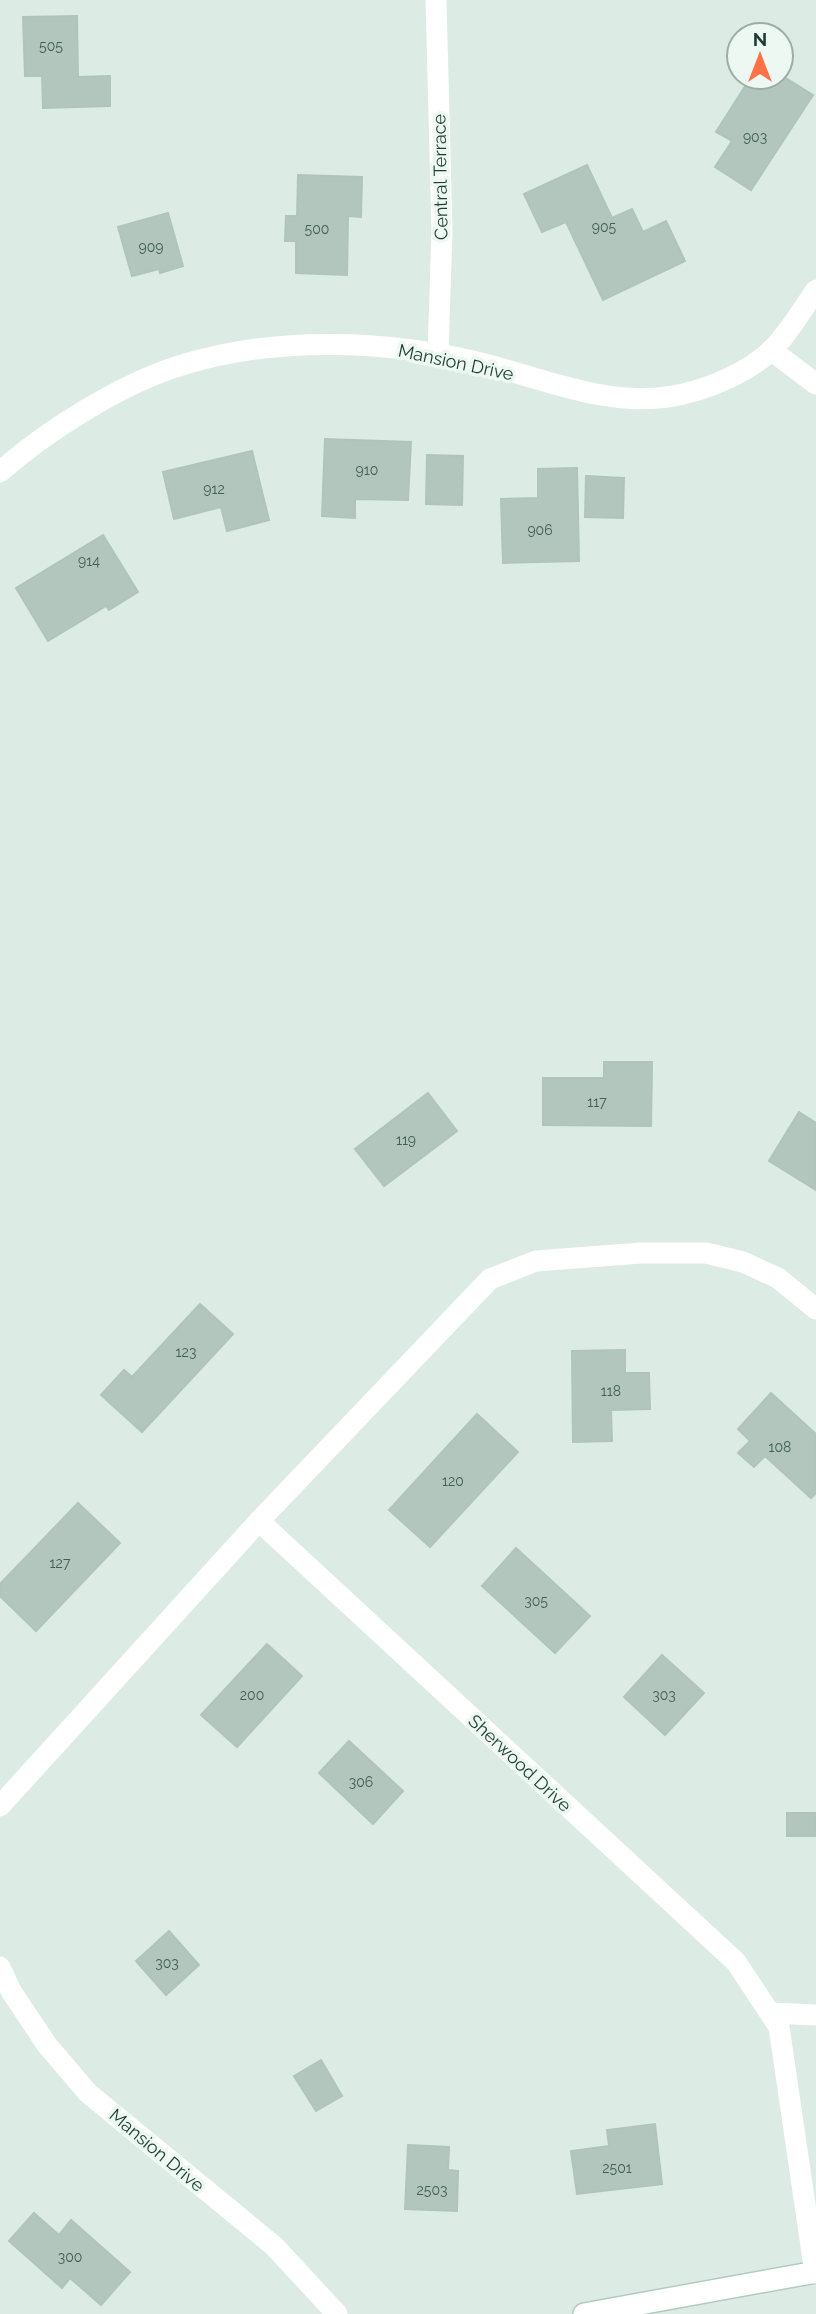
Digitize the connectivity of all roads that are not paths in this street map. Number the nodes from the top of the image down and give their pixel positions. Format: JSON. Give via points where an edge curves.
{"nodes":[{"id":1,"x":436,"y":0,"type":"edge"},
{"id":2,"x":816,"y":290,"type":"edge"},
{"id":3,"x":771,"y":350,"type":"junction"},
{"id":4,"x":438,"y":354,"type":"junction"},
{"id":5,"x":816,"y":384,"type":"edge"},
{"id":6,"x":0,"y":472,"type":"edge"},
{"id":7,"x":816,"y":1309,"type":"edge"},
{"id":8,"x":259,"y":1521,"type":"junction"},
{"id":9,"x":0,"y":1806,"type":"edge"},
{"id":10,"x":0,"y":1967,"type":"edge"},
{"id":11,"x":772,"y":2013,"type":"junction"},
{"id":12,"x":816,"y":2015,"type":"edge"},
{"id":13,"x":815,"y":2272,"type":"edge"},
{"id":14,"x":337,"y":2314,"type":"edge"},
{"id":15,"x":584,"y":2314,"type":"edge"}],
"edges":[{"from":1,"to":4,"type":"street","name":"Central Terrace","via":[[443,231]]},
{"from":2,"to":3,"type":"street","name":"Mansion Drive"},
{"from":3,"to":4,"type":"street","name":"Mansion Drive","via":[[715,384],[667,397],[562,387]]},
{"from":3,"to":5,"type":"street"},
{"from":4,"to":6,"type":"street","name":"Mansion Drive","via":[[384,347],[305,346],[181,365],[79,414]]},
{"from":7,"to":8,"type":"street","via":[[778,1278],[744,1262],[706,1253],[641,1253],[536,1261],[515,1267],[489,1279]]},
{"from":8,"to":9,"type":"street"},
{"from":8,"to":11,"type":"street","name":"Sherwood Drive","via":[[736,1962]]},
{"from":10,"to":14,"type":"street","name":"Mansion Drive","via":[[47,2045],[88,2093],[274,2246]]},
{"from":11,"to":12,"type":"street"},
{"from":11,"to":13,"type":"street","name":"Sherwood Drive","via":[[779,2027]]},
{"from":13,"to":15,"type":"street"}]}
